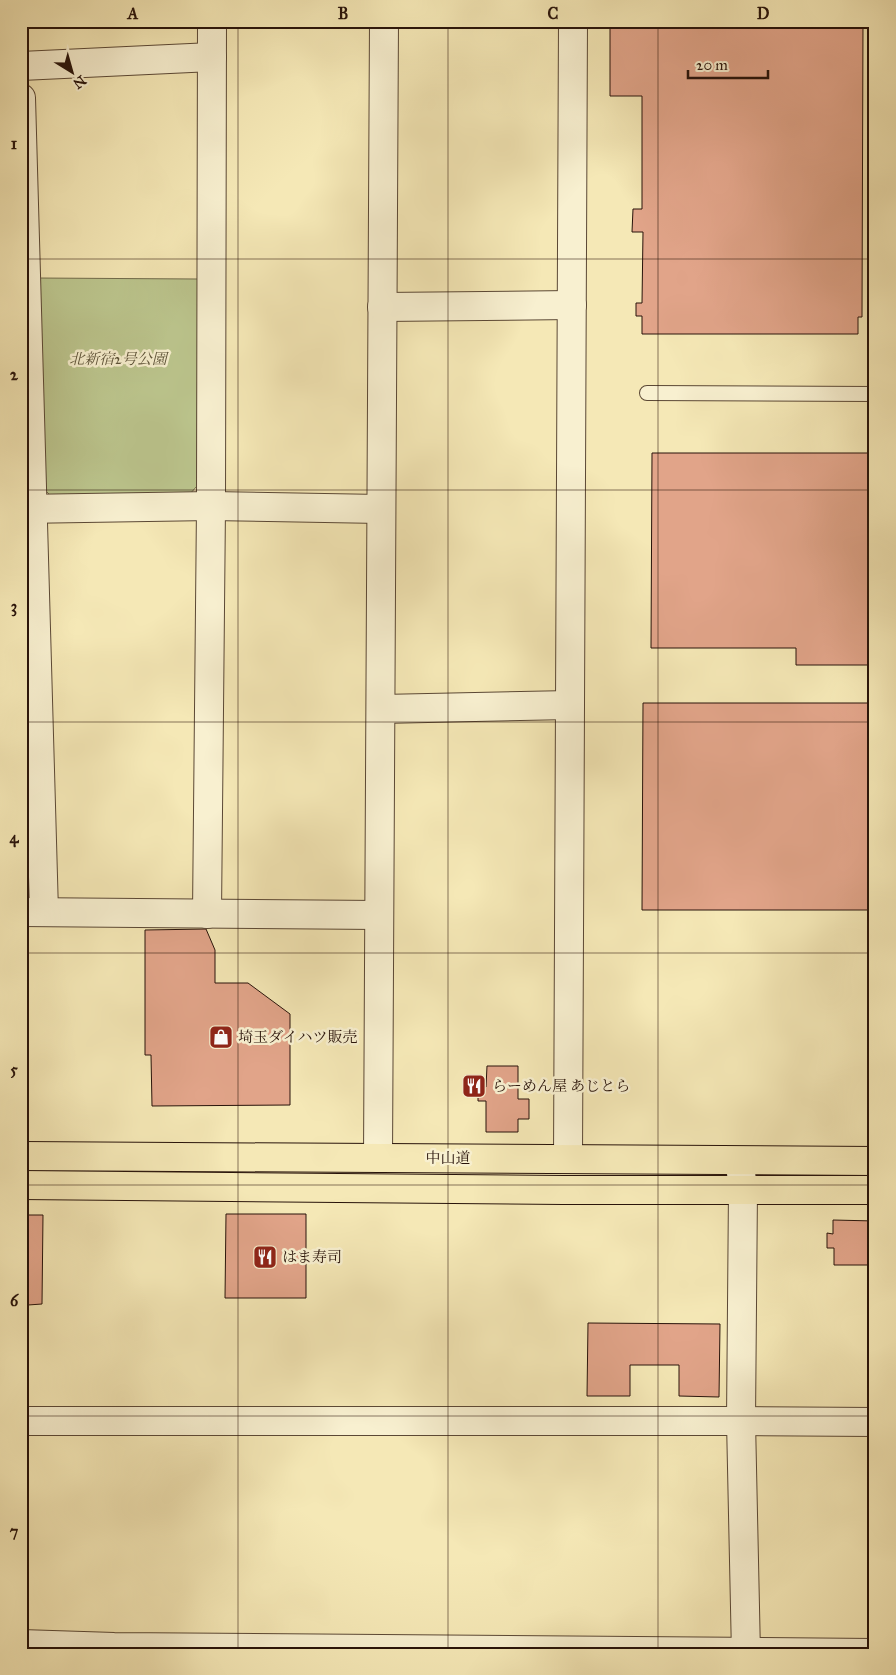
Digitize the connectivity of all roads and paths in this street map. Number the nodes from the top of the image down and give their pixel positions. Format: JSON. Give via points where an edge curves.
{"nodes":[{"id":1,"x":212,"y":21,"type":"edge"},
{"id":2,"x":384,"y":21,"type":"edge"},
{"id":3,"x":574,"y":21,"type":"edge"},
{"id":4,"x":212,"y":57,"type":"junction"},
{"id":5,"x":21,"y":66,"type":"edge"},
{"id":6,"x":21,"y":98,"type":"edge"},
{"id":7,"x":572,"y":305,"type":"junction"},
{"id":8,"x":382,"y":307,"type":"junction"},
{"id":9,"x":646,"y":393,"type":"dead end"},
{"id":10,"x":875,"y":394,"type":"edge"},
{"id":11,"x":211,"y":506,"type":"junction"},
{"id":12,"x":27,"y":509,"type":"edge"},
{"id":13,"x":381,"y":509,"type":"junction"},
{"id":14,"x":570,"y":704,"type":"junction"},
{"id":15,"x":381,"y":709,"type":"junction"},
{"id":16,"x":33,"y":912,"type":"edge"},
{"id":17,"x":207,"y":914,"type":"junction"},
{"id":18,"x":380,"y":915,"type":"junction"},
{"id":19,"x":21,"y":1156,"type":"edge"},
{"id":20,"x":378,"y":1158,"type":"junction"},
{"id":21,"x":568,"y":1159,"type":"junction"},
{"id":22,"x":739,"y":1159,"type":"junction"},
{"id":23,"x":875,"y":1161,"type":"edge"},
{"id":24,"x":21,"y":1186,"type":"edge"},
{"id":25,"x":742,"y":1189,"type":"junction"},
{"id":26,"x":875,"y":1190,"type":"edge"},
{"id":27,"x":21,"y":1421,"type":"edge"},
{"id":28,"x":741,"y":1421,"type":"junction"},
{"id":29,"x":875,"y":1422,"type":"edge"},
{"id":30,"x":21,"y":1644,"type":"edge"},
{"id":31,"x":114,"y":1650,"type":"edge"},
{"id":32,"x":746,"y":1652,"type":"edge"},
{"id":33,"x":875,"y":1653,"type":"edge"}],
"edges":[{"from":1,"to":4,"type":"street"},
{"from":2,"to":8,"type":"street"},
{"from":3,"to":7,"type":"street"},
{"from":4,"to":5,"type":"street"},
{"from":4,"to":11,"type":"street"},
{"from":6,"to":12,"type":"street"},
{"from":7,"to":8,"type":"street"},
{"from":7,"to":14,"type":"street"},
{"from":8,"to":13,"type":"street"},
{"from":9,"to":10,"type":"lane"},
{"from":11,"to":12,"type":"street"},
{"from":11,"to":13,"type":"street"},
{"from":11,"to":17,"type":"street"},
{"from":12,"to":16,"type":"street"},
{"from":13,"to":15,"type":"street"},
{"from":14,"to":15,"type":"street"},
{"from":14,"to":21,"type":"street"},
{"from":15,"to":18,"type":"street"},
{"from":16,"to":17,"type":"street"},
{"from":17,"to":18,"type":"street"},
{"from":18,"to":20,"type":"street"},
{"from":19,"to":20,"type":"highway","name":"中山道"},
{"from":20,"to":21,"type":"highway","name":"中山道"},
{"from":21,"to":22,"type":"highway","name":"中山道"},
{"from":22,"to":23,"type":"highway","name":"中山道"},
{"from":22,"to":25,"type":"street"},
{"from":24,"to":25,"type":"highway","name":"中山道"},
{"from":25,"to":26,"type":"highway","name":"中山道"},
{"from":25,"to":28,"type":"street"},
{"from":27,"to":28,"type":"street"},
{"from":28,"to":29,"type":"street"},
{"from":28,"to":32,"type":"street"},
{"from":30,"to":31,"type":"street"},
{"from":31,"to":32,"type":"street"},
{"from":32,"to":33,"type":"street"}]}
